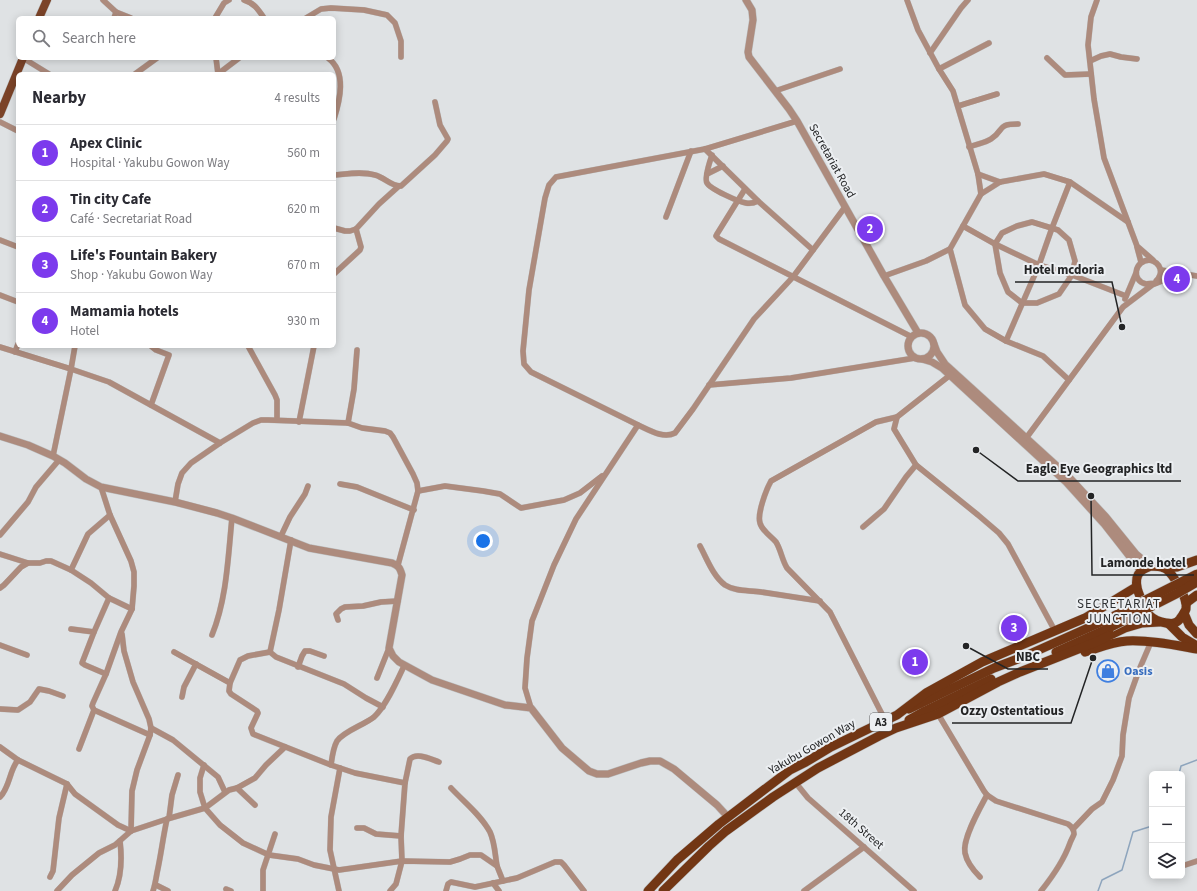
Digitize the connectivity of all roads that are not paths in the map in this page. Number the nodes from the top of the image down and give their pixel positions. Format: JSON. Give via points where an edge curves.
{"nodes":[{"id":1,"x":47,"y":0,"type":"edge"},
{"id":2,"x":103,"y":0,"type":"edge"},
{"id":3,"x":229,"y":0,"type":"edge"},
{"id":4,"x":244,"y":0,"type":"edge"},
{"id":5,"x":746,"y":0,"type":"edge"},
{"id":6,"x":907,"y":0,"type":"edge"},
{"id":7,"x":968,"y":0,"type":"edge"},
{"id":8,"x":1098,"y":0,"type":"edge"},
{"id":9,"x":115,"y":15,"type":"edge"},
{"id":10,"x":40,"y":16,"type":"edge"},
{"id":11,"x":216,"y":16,"type":"edge"},
{"id":12,"x":263,"y":16,"type":"edge"},
{"id":13,"x":309,"y":16,"type":"edge"},
{"id":14,"x":989,"y":43,"type":"dead end"},
{"id":15,"x":930,"y":53,"type":"junction"},
{"id":16,"x":401,"y":57,"type":"dead end"},
{"id":17,"x":1047,"y":58,"type":"dead end"},
{"id":18,"x":1137,"y":59,"type":"dead end"},
{"id":19,"x":22,"y":60,"type":"edge"},
{"id":20,"x":26,"y":60,"type":"edge"},
{"id":21,"x":154,"y":60,"type":"edge"},
{"id":22,"x":216,"y":60,"type":"edge"},
{"id":23,"x":236,"y":60,"type":"edge"},
{"id":24,"x":330,"y":60,"type":"edge"},
{"id":25,"x":1090,"y":61,"type":"junction"},
{"id":26,"x":840,"y":69,"type":"dead end"},
{"id":27,"x":939,"y":69,"type":"junction"},
{"id":28,"x":17,"y":72,"type":"edge"},
{"id":29,"x":46,"y":72,"type":"edge"},
{"id":30,"x":137,"y":72,"type":"edge"},
{"id":31,"x":218,"y":72,"type":"edge"},
{"id":32,"x":221,"y":72,"type":"edge"},
{"id":33,"x":1091,"y":74,"type":"junction"},
{"id":34,"x":16,"y":75,"type":"edge"},
{"id":35,"x":775,"y":91,"type":"junction"},
{"id":36,"x":997,"y":94,"type":"dead end"},
{"id":37,"x":435,"y":102,"type":"dead end"},
{"id":38,"x":958,"y":106,"type":"junction"},
{"id":39,"x":336,"y":112,"type":"edge"},
{"id":40,"x":0,"y":114,"type":"edge"},
{"id":41,"x":797,"y":121,"type":"junction"},
{"id":42,"x":0,"y":122,"type":"edge"},
{"id":43,"x":1018,"y":124,"type":"dead end"},
{"id":44,"x":16,"y":130,"type":"edge"},
{"id":45,"x":969,"y":147,"type":"junction"},
{"id":46,"x":705,"y":148,"type":"junction"},
{"id":47,"x":691,"y":151,"type":"junction"},
{"id":48,"x":712,"y":155,"type":"junction"},
{"id":49,"x":722,"y":166,"type":"junction"},
{"id":50,"x":707,"y":174,"type":"junction"},
{"id":51,"x":978,"y":174,"type":"junction"},
{"id":52,"x":336,"y":175,"type":"edge"},
{"id":53,"x":1000,"y":182,"type":"junction"},
{"id":54,"x":1070,"y":182,"type":"junction"},
{"id":55,"x":399,"y":186,"type":"junction"},
{"id":56,"x":745,"y":189,"type":"junction"},
{"id":57,"x":981,"y":194,"type":"junction"},
{"id":58,"x":738,"y":200,"type":"junction"},
{"id":59,"x":758,"y":201,"type":"junction"},
{"id":60,"x":845,"y":207,"type":"junction"},
{"id":61,"x":666,"y":217,"type":"dead end"},
{"id":62,"x":1128,"y":222,"type":"junction"},
{"id":63,"x":963,"y":226,"type":"junction"},
{"id":64,"x":336,"y":228,"type":"edge"},
{"id":65,"x":356,"y":228,"type":"junction"},
{"id":66,"x":1052,"y":228,"type":"junction"},
{"id":67,"x":0,"y":240,"type":"edge"},
{"id":68,"x":995,"y":244,"type":"junction"},
{"id":69,"x":16,"y":246,"type":"edge"},
{"id":70,"x":1137,"y":246,"type":"junction"},
{"id":71,"x":950,"y":249,"type":"junction"},
{"id":72,"x":813,"y":250,"type":"junction"},
{"id":73,"x":1153,"y":260,"type":"junction"},
{"id":74,"x":1141,"y":262,"type":"junction"},
{"id":75,"x":1040,"y":265,"type":"junction"},
{"id":76,"x":1161,"y":270,"type":"junction"},
{"id":77,"x":336,"y":272,"type":"edge"},
{"id":78,"x":1136,"y":273,"type":"junction"},
{"id":79,"x":1182,"y":273,"type":"junction"},
{"id":80,"x":1072,"y":275,"type":"junction"},
{"id":81,"x":884,"y":276,"type":"junction"},
{"id":82,"x":1197,"y":276,"type":"edge"},
{"id":83,"x":793,"y":277,"type":"junction"},
{"id":84,"x":1156,"y":283,"type":"junction"},
{"id":85,"x":0,"y":294,"type":"edge"},
{"id":86,"x":1126,"y":296,"type":"junction"},
{"id":87,"x":16,"y":301,"type":"edge"},
{"id":88,"x":1022,"y":303,"type":"junction"},
{"id":89,"x":1123,"y":307,"type":"junction"},
{"id":90,"x":915,"y":335,"type":"junction"},
{"id":91,"x":1006,"y":341,"type":"junction"},
{"id":92,"x":934,"y":344,"type":"junction"},
{"id":93,"x":0,"y":347,"type":"edge"},
{"id":94,"x":16,"y":348,"type":"edge"},
{"id":95,"x":75,"y":348,"type":"edge"},
{"id":96,"x":154,"y":348,"type":"edge"},
{"id":97,"x":249,"y":348,"type":"edge"},
{"id":98,"x":314,"y":348,"type":"edge"},
{"id":99,"x":358,"y":350,"type":"dead end"},
{"id":100,"x":15,"y":352,"type":"junction"},
{"id":101,"x":918,"y":359,"type":"junction"},
{"id":102,"x":71,"y":369,"type":"junction"},
{"id":103,"x":949,"y":376,"type":"junction"},
{"id":104,"x":1069,"y":380,"type":"junction"},
{"id":105,"x":709,"y":385,"type":"junction"},
{"id":106,"x":152,"y":405,"type":"junction"},
{"id":107,"x":897,"y":417,"type":"junction"},
{"id":108,"x":277,"y":420,"type":"junction"},
{"id":109,"x":299,"y":422,"type":"junction"},
{"id":110,"x":348,"y":423,"type":"junction"},
{"id":111,"x":638,"y":425,"type":"junction"},
{"id":112,"x":0,"y":436,"type":"edge"},
{"id":113,"x":1025,"y":440,"type":"junction"},
{"id":114,"x":220,"y":443,"type":"junction"},
{"id":115,"x":56,"y":458,"type":"junction"},
{"id":116,"x":916,"y":465,"type":"junction"},
{"id":117,"x":606,"y":473,"type":"junction"},
{"id":118,"x":340,"y":484,"type":"dead end"},
{"id":119,"x":308,"y":486,"type":"dead end"},
{"id":120,"x":101,"y":487,"type":"junction"},
{"id":121,"x":418,"y":491,"type":"junction"},
{"id":122,"x":175,"y":502,"type":"junction"},
{"id":123,"x":414,"y":510,"type":"junction"},
{"id":124,"x":110,"y":515,"type":"junction"},
{"id":125,"x":232,"y":518,"type":"junction"},
{"id":126,"x":863,"y":527,"type":"dead end"},
{"id":127,"x":0,"y":535,"type":"edge"},
{"id":128,"x":281,"y":536,"type":"junction"},
{"id":129,"x":291,"y":540,"type":"junction"},
{"id":130,"x":700,"y":546,"type":"dead end"},
{"id":131,"x":0,"y":554,"type":"edge"},
{"id":132,"x":1197,"y":560,"type":"edge"},
{"id":133,"x":28,"y":563,"type":"junction"},
{"id":134,"x":398,"y":565,"type":"junction"},
{"id":135,"x":1142,"y":565,"type":"junction"},
{"id":136,"x":1164,"y":568,"type":"junction"},
{"id":137,"x":71,"y":570,"type":"junction"},
{"id":138,"x":1197,"y":574,"type":"edge"},
{"id":139,"x":1197,"y":582,"type":"edge"},
{"id":140,"x":1136,"y":587,"type":"junction"},
{"id":141,"x":0,"y":588,"type":"edge"},
{"id":142,"x":1197,"y":595,"type":"edge"},
{"id":143,"x":109,"y":598,"type":"junction"},
{"id":144,"x":820,"y":601,"type":"junction"},
{"id":145,"x":398,"y":602,"type":"junction"},
{"id":146,"x":1186,"y":603,"type":"junction"},
{"id":147,"x":132,"y":609,"type":"junction"},
{"id":148,"x":1184,"y":613,"type":"junction"},
{"id":149,"x":338,"y":620,"type":"dead end"},
{"id":150,"x":1159,"y":622,"type":"junction"},
{"id":151,"x":1109,"y":623,"type":"junction"},
{"id":152,"x":1169,"y":624,"type":"junction"},
{"id":153,"x":71,"y":629,"type":"dead end"},
{"id":154,"x":1055,"y":630,"type":"junction"},
{"id":155,"x":94,"y":632,"type":"junction"},
{"id":156,"x":121,"y":632,"type":"junction"},
{"id":157,"x":1197,"y":634,"type":"edge"},
{"id":158,"x":212,"y":635,"type":"dead end"},
{"id":159,"x":1151,"y":642,"type":"junction"},
{"id":160,"x":0,"y":645,"type":"edge"},
{"id":161,"x":389,"y":648,"type":"junction"},
{"id":162,"x":1197,"y":648,"type":"edge"},
{"id":163,"x":174,"y":652,"type":"dead end"},
{"id":164,"x":270,"y":652,"type":"junction"},
{"id":165,"x":27,"y":655,"type":"dead end"},
{"id":166,"x":324,"y":656,"type":"dead end"},
{"id":167,"x":196,"y":664,"type":"junction"},
{"id":168,"x":298,"y":666,"type":"junction"},
{"id":169,"x":404,"y":666,"type":"junction"},
{"id":170,"x":106,"y":674,"type":"junction"},
{"id":171,"x":377,"y":678,"type":"dead end"},
{"id":172,"x":230,"y":683,"type":"junction"},
{"id":173,"x":63,"y":696,"type":"dead end"},
{"id":174,"x":182,"y":696,"type":"dead end"},
{"id":175,"x":964,"y":700,"type":"junction"},
{"id":176,"x":382,"y":706,"type":"junction"},
{"id":177,"x":531,"y":708,"type":"junction"},
{"id":178,"x":0,"y":710,"type":"edge"},
{"id":179,"x":94,"y":710,"type":"junction"},
{"id":180,"x":938,"y":714,"type":"junction"},
{"id":181,"x":897,"y":715,"type":"junction"},
{"id":182,"x":885,"y":720,"type":"junction"},
{"id":183,"x":151,"y":728,"type":"junction"},
{"id":184,"x":896,"y":728,"type":"junction"},
{"id":185,"x":150,"y":735,"type":"junction"},
{"id":186,"x":0,"y":747,"type":"edge"},
{"id":187,"x":284,"y":747,"type":"junction"},
{"id":188,"x":79,"y":749,"type":"dead end"},
{"id":189,"x":18,"y":760,"type":"junction"},
{"id":190,"x":439,"y":762,"type":"dead end"},
{"id":191,"x":204,"y":765,"type":"junction"},
{"id":192,"x":331,"y":765,"type":"junction"},
{"id":193,"x":340,"y":768,"type":"junction"},
{"id":194,"x":178,"y":775,"type":"dead end"},
{"id":195,"x":405,"y":782,"type":"junction"},
{"id":196,"x":795,"y":782,"type":"junction"},
{"id":197,"x":67,"y":784,"type":"junction"},
{"id":198,"x":237,"y":788,"type":"junction"},
{"id":199,"x":451,"y":788,"type":"dead end"},
{"id":200,"x":225,"y":792,"type":"junction"},
{"id":201,"x":987,"y":795,"type":"junction"},
{"id":202,"x":0,"y":798,"type":"edge"},
{"id":203,"x":255,"y":805,"type":"dead end"},
{"id":204,"x":205,"y":808,"type":"junction"},
{"id":205,"x":728,"y":817,"type":"junction"},
{"id":206,"x":168,"y":818,"type":"junction"},
{"id":207,"x":357,"y":828,"type":"dead end"},
{"id":208,"x":1073,"y":829,"type":"junction"},
{"id":209,"x":131,"y":831,"type":"junction"},
{"id":210,"x":275,"y":834,"type":"dead end"},
{"id":211,"x":401,"y":836,"type":"junction"},
{"id":212,"x":120,"y":841,"type":"junction"},
{"id":213,"x":864,"y":847,"type":"junction"},
{"id":214,"x":269,"y":855,"type":"junction"},
{"id":215,"x":402,"y":860,"type":"junction"},
{"id":216,"x":1197,"y":861,"type":"edge"},
{"id":217,"x":1185,"y":865,"type":"edge"},
{"id":218,"x":497,"y":866,"type":"junction"},
{"id":219,"x":333,"y":869,"type":"junction"},
{"id":220,"x":50,"y":877,"type":"dead end"},
{"id":221,"x":980,"y":877,"type":"dead end"},
{"id":222,"x":503,"y":881,"type":"junction"},
{"id":223,"x":493,"y":883,"type":"junction"},
{"id":224,"x":156,"y":885,"type":"junction"},
{"id":225,"x":57,"y":891,"type":"edge"},
{"id":226,"x":115,"y":891,"type":"edge"},
{"id":227,"x":153,"y":891,"type":"edge"},
{"id":228,"x":168,"y":891,"type":"edge"},
{"id":229,"x":263,"y":891,"type":"edge"},
{"id":230,"x":339,"y":891,"type":"edge"},
{"id":231,"x":390,"y":891,"type":"edge"},
{"id":232,"x":446,"y":891,"type":"edge"},
{"id":233,"x":499,"y":891,"type":"edge"},
{"id":234,"x":584,"y":891,"type":"edge"},
{"id":235,"x":648,"y":891,"type":"edge"},
{"id":236,"x":663,"y":891,"type":"edge"},
{"id":237,"x":804,"y":891,"type":"edge"},
{"id":238,"x":914,"y":891,"type":"edge"},
{"id":239,"x":1041,"y":891,"type":"edge"}],
"edges":[{"from":1,"to":10,"type":"main road"},
{"from":2,"to":9,"type":"street"},
{"from":3,"to":11,"type":"street","via":[[224,3]]},
{"from":4,"to":12,"type":"street","via":[[257,7]]},
{"from":5,"to":35,"type":"street","name":"Secretariat Road","via":[[752,10],[753,20],[748,57]]},
{"from":6,"to":15,"type":"street"},
{"from":7,"to":15,"type":"street"},
{"from":8,"to":25,"type":"street","via":[[1091,17],[1088,45]]},
{"from":13,"to":16,"type":"street","via":[[321,9],[331,8],[364,10],[387,16],[395,23],[401,41]]},
{"from":14,"to":27,"type":"street"},
{"from":15,"to":27,"type":"street"},
{"from":17,"to":33,"type":"street","via":[[1065,75]]},
{"from":18,"to":25,"type":"street","via":[[1110,54]]},
{"from":19,"to":28,"type":"main road"},
{"from":20,"to":29,"type":"street"},
{"from":21,"to":30,"type":"street"},
{"from":22,"to":31,"type":"street"},
{"from":23,"to":32,"type":"street"},
{"from":24,"to":39,"type":"street","via":[[337,67],[341,88]]},
{"from":25,"to":33,"type":"street"},
{"from":26,"to":35,"type":"street"},
{"from":27,"to":38,"type":"street","via":[[953,90]]},
{"from":33,"to":62,"type":"street","via":[[1104,158]]},
{"from":34,"to":40,"type":"main road"},
{"from":35,"to":41,"type":"street","name":"Secretariat Road"},
{"from":36,"to":38,"type":"street"},
{"from":37,"to":55,"type":"street","via":[[440,125],[448,139],[435,156]]},
{"from":38,"to":45,"type":"street"},
{"from":41,"to":46,"type":"street"},
{"from":41,"to":60,"type":"street","name":"Secretariat Road"},
{"from":42,"to":44,"type":"street"},
{"from":43,"to":45,"type":"street","via":[[1003,126],[991,139]]},
{"from":45,"to":51,"type":"street"},
{"from":46,"to":47,"type":"street"},
{"from":46,"to":48,"type":"street"},
{"from":47,"to":61,"type":"street"},
{"from":47,"to":111,"type":"street","via":[[556,177],[549,185],[545,198],[529,290],[524,364],[531,372]]},
{"from":48,"to":49,"type":"street"},
{"from":48,"to":50,"type":"street"},
{"from":49,"to":50,"type":"street"},
{"from":49,"to":56,"type":"street"},
{"from":50,"to":58,"type":"street","via":[[707,184]]},
{"from":51,"to":53,"type":"street"},
{"from":51,"to":57,"type":"street"},
{"from":52,"to":55,"type":"street","via":[[368,173]]},
{"from":53,"to":54,"type":"street","via":[[1044,174]]},
{"from":53,"to":57,"type":"street"},
{"from":54,"to":62,"type":"street"},
{"from":54,"to":66,"type":"street"},
{"from":55,"to":65,"type":"street"},
{"from":56,"to":58,"type":"street"},
{"from":56,"to":59,"type":"street"},
{"from":57,"to":63,"type":"street"},
{"from":58,"to":59,"type":"street","via":[[745,203]]},
{"from":58,"to":83,"type":"street","via":[[717,234],[718,239]]},
{"from":59,"to":72,"type":"street"},
{"from":60,"to":72,"type":"street"},
{"from":60,"to":81,"type":"street","name":"Secretariat Road"},
{"from":62,"to":70,"type":"street"},
{"from":63,"to":68,"type":"street"},
{"from":63,"to":71,"type":"street"},
{"from":64,"to":65,"type":"street","via":[[350,231]]},
{"from":65,"to":77,"type":"street","via":[[360,250]]},
{"from":66,"to":68,"type":"street","via":[[1032,222],[1017,226],[1002,233]]},
{"from":66,"to":75,"type":"street"},
{"from":66,"to":80,"type":"street","via":[[1069,240],[1075,261]]},
{"from":67,"to":69,"type":"street"},
{"from":68,"to":75,"type":"street"},
{"from":68,"to":88,"type":"street","via":[[1000,273],[1008,292]]},
{"from":70,"to":73,"type":"street"},
{"from":70,"to":74,"type":"street"},
{"from":71,"to":81,"type":"street","via":[[926,261]]},
{"from":71,"to":91,"type":"street","via":[[965,305],[985,329]]},
{"from":72,"to":83,"type":"street"},
{"from":73,"to":74,"type":"street"},
{"from":73,"to":76,"type":"street"},
{"from":74,"to":78,"type":"street"},
{"from":75,"to":80,"type":"street"},
{"from":75,"to":88,"type":"street"},
{"from":76,"to":79,"type":"street"},
{"from":76,"to":84,"type":"street"},
{"from":78,"to":84,"type":"street","via":[[1144,283]]},
{"from":78,"to":86,"type":"street"},
{"from":79,"to":82,"type":"street"},
{"from":79,"to":84,"type":"street"},
{"from":80,"to":86,"type":"street"},
{"from":80,"to":88,"type":"street","via":[[1059,294],[1037,303]]},
{"from":81,"to":90,"type":"street","name":"Secretariat Road"},
{"from":83,"to":90,"type":"street"},
{"from":83,"to":105,"type":"street","via":[[754,319]]},
{"from":84,"to":89,"type":"street"},
{"from":85,"to":87,"type":"street"},
{"from":86,"to":89,"type":"street"},
{"from":88,"to":91,"type":"street"},
{"from":89,"to":104,"type":"street"},
{"from":90,"to":92,"type":"street","via":[[923,333],[932,339]]},
{"from":90,"to":101,"type":"street","via":[[908,342],[908,349],[909,353]]},
{"from":91,"to":104,"type":"street","via":[[1043,356]]},
{"from":92,"to":101,"type":"street","via":[[929,357]]},
{"from":92,"to":113,"type":"street","via":[[945,364]]},
{"from":93,"to":100,"type":"street"},
{"from":94,"to":100,"type":"street"},
{"from":95,"to":102,"type":"street"},
{"from":96,"to":106,"type":"street","via":[[169,355]]},
{"from":97,"to":108,"type":"street","via":[[277,400]]},
{"from":98,"to":109,"type":"street"},
{"from":99,"to":110,"type":"street"},
{"from":100,"to":102,"type":"street"},
{"from":101,"to":103,"type":"street","via":[[942,368]]},
{"from":101,"to":105,"type":"street","via":[[791,378]]},
{"from":102,"to":106,"type":"street","via":[[110,382]]},
{"from":102,"to":115,"type":"street"},
{"from":103,"to":107,"type":"street"},
{"from":103,"to":113,"type":"street"},
{"from":104,"to":113,"type":"street"},
{"from":105,"to":111,"type":"street","via":[[675,433],[665,436]]},
{"from":106,"to":114,"type":"street"},
{"from":107,"to":116,"type":"street","via":[[894,429]]},
{"from":107,"to":144,"type":"street","via":[[876,422],[773,479],[769,484],[759,514],[759,522],[781,551],[786,568]]},
{"from":108,"to":109,"type":"street"},
{"from":108,"to":114,"type":"street","via":[[253,423]]},
{"from":109,"to":110,"type":"street"},
{"from":110,"to":121,"type":"street","via":[[390,433],[413,474]]},
{"from":111,"to":117,"type":"street"},
{"from":112,"to":115,"type":"street"},
{"from":113,"to":135,"type":"street","via":[[1081,489]]},
{"from":114,"to":122,"type":"street","via":[[191,463],[182,473]]},
{"from":115,"to":120,"type":"street"},
{"from":115,"to":127,"type":"street","via":[[28,502]]},
{"from":116,"to":126,"type":"street","via":[[884,509]]},
{"from":116,"to":154,"type":"street","via":[[999,533],[1008,544]]},
{"from":117,"to":121,"type":"street","via":[[564,500],[521,508],[500,494],[483,490],[445,486]]},
{"from":117,"to":177,"type":"street","via":[[576,519],[532,621],[526,688]]},
{"from":118,"to":123,"type":"street","via":[[357,487]]},
{"from":119,"to":128,"type":"street"},
{"from":120,"to":122,"type":"street"},
{"from":120,"to":124,"type":"street"},
{"from":121,"to":123,"type":"street"},
{"from":122,"to":125,"type":"street"},
{"from":123,"to":134,"type":"street"},
{"from":124,"to":137,"type":"street","via":[[88,534]]},
{"from":124,"to":147,"type":"street","via":[[134,572]]},
{"from":125,"to":128,"type":"street"},
{"from":125,"to":158,"type":"street","via":[[223,600]]},
{"from":128,"to":129,"type":"street"},
{"from":129,"to":134,"type":"street","via":[[321,551]]},
{"from":129,"to":164,"type":"street"},
{"from":130,"to":144,"type":"street","via":[[719,579],[736,590]]},
{"from":131,"to":133,"type":"street"},
{"from":132,"to":136,"type":"highway","via":[[1177,567]]},
{"from":133,"to":137,"type":"street","via":[[46,561]]},
{"from":133,"to":141,"type":"street"},
{"from":134,"to":145,"type":"street","via":[[402,575]]},
{"from":135,"to":136,"type":"highway"},
{"from":135,"to":140,"type":"highway"},
{"from":136,"to":146,"type":"highway","via":[[1171,574]]},
{"from":137,"to":143,"type":"street"},
{"from":138,"to":151,"type":"highway","bridge":true},
{"from":139,"to":151,"type":"highway","bridge":true},
{"from":140,"to":150,"type":"highway","via":[[1150,615]]},
{"from":140,"to":154,"type":"highway","name":"Yakubu Gowon Way","number":"A3","via":[[1085,618]]},
{"from":142,"to":146,"type":"highway"},
{"from":143,"to":147,"type":"street"},
{"from":143,"to":155,"type":"street"},
{"from":144,"to":182,"type":"street","via":[[830,612]]},
{"from":145,"to":149,"type":"street","via":[[345,607],[336,614]]},
{"from":145,"to":161,"type":"street"},
{"from":146,"to":148,"type":"highway"},
{"from":147,"to":156,"type":"street"},
{"from":148,"to":152,"type":"highway","via":[[1177,622]]},
{"from":148,"to":157,"type":"highway","via":[[1189,625]]},
{"from":150,"to":152,"type":"highway"},
{"from":150,"to":175,"type":"highway","name":"Yakubu Gowon Way","number":"A3","via":[[1125,628],[1003,680]]},
{"from":151,"to":181,"type":"highway","via":[[994,668]]},
{"from":151,"to":184,"type":"highway","via":[[1062,649],[1014,668],[925,711]]},
{"from":152,"to":162,"type":"highway"},
{"from":153,"to":155,"type":"street"},
{"from":154,"to":181,"type":"highway","name":"Yakubu Gowon Way","number":"A3","via":[[982,662],[926,692]]},
{"from":155,"to":170,"type":"street","via":[[82,663]]},
{"from":156,"to":170,"type":"street"},
{"from":156,"to":183,"type":"street","via":[[133,682]]},
{"from":159,"to":162,"type":"highway"},
{"from":159,"to":175,"type":"highway","via":[[1106,645]]},
{"from":159,"to":208,"type":"street","via":[[1129,698],[1122,756],[1113,780],[1102,802]]},
{"from":160,"to":165,"type":"street"},
{"from":161,"to":169,"type":"street","via":[[393,656]]},
{"from":161,"to":171,"type":"street"},
{"from":163,"to":167,"type":"street"},
{"from":164,"to":168,"type":"street"},
{"from":164,"to":172,"type":"street","via":[[240,660]]},
{"from":166,"to":168,"type":"street","via":[[310,650],[306,651]]},
{"from":167,"to":172,"type":"street"},
{"from":167,"to":174,"type":"street"},
{"from":168,"to":176,"type":"street","via":[[344,684]]},
{"from":169,"to":176,"type":"street"},
{"from":169,"to":177,"type":"street","via":[[432,680],[505,704]]},
{"from":170,"to":179,"type":"street","via":[[92,706]]},
{"from":172,"to":187,"type":"street","via":[[229,691],[257,711],[251,728],[253,734]]},
{"from":173,"to":178,"type":"street","via":[[38,689],[30,702],[18,710]]},
{"from":175,"to":180,"type":"highway","name":"Yakubu Gowon Way","number":"A3"},
{"from":176,"to":192,"type":"street","via":[[374,717],[337,741]]},
{"from":177,"to":205,"type":"street","via":[[562,748],[589,771],[608,774],[650,761],[660,761],[674,769]]},
{"from":179,"to":185,"type":"street"},
{"from":179,"to":188,"type":"street"},
{"from":180,"to":184,"type":"highway","name":"Yakubu Gowon Way","number":"A3"},
{"from":180,"to":201,"type":"street"},
{"from":181,"to":182,"type":"highway","name":"Yakubu Gowon Way","number":"A3"},
{"from":182,"to":205,"type":"highway","name":"Yakubu Gowon Way","number":"A3","via":[[831,746],[790,770]]},
{"from":183,"to":185,"type":"street"},
{"from":183,"to":191,"type":"street","via":[[173,740]]},
{"from":184,"to":196,"type":"highway","name":"Yakubu Gowon Way","number":"A3"},
{"from":185,"to":209,"type":"street","via":[[132,791]]},
{"from":186,"to":189,"type":"street"},
{"from":187,"to":192,"type":"street"},
{"from":187,"to":198,"type":"street","via":[[255,778]]},
{"from":189,"to":197,"type":"street"},
{"from":189,"to":202,"type":"street"},
{"from":190,"to":195,"type":"street","via":[[412,756]]},
{"from":191,"to":200,"type":"street","via":[[218,777]]},
{"from":191,"to":204,"type":"street","via":[[200,778],[200,792]]},
{"from":192,"to":193,"type":"street"},
{"from":193,"to":195,"type":"street","via":[[367,776]]},
{"from":193,"to":219,"type":"street","via":[[330,821]]},
{"from":194,"to":206,"type":"street"},
{"from":195,"to":211,"type":"street"},
{"from":196,"to":213,"type":"street","name":"18th Street","via":[[808,798]]},
{"from":196,"to":236,"type":"highway","name":"Yakubu Gowon Way","number":"A3","via":[[726,831]]},
{"from":197,"to":209,"type":"street","via":[[74,794],[118,825]]},
{"from":197,"to":220,"type":"street"},
{"from":198,"to":200,"type":"street"},
{"from":198,"to":203,"type":"street"},
{"from":199,"to":218,"type":"street","via":[[482,820],[490,833]]},
{"from":200,"to":204,"type":"street"},
{"from":201,"to":208,"type":"street","via":[[996,801],[1068,824]]},
{"from":201,"to":221,"type":"street","via":[[964,846],[967,860]]},
{"from":204,"to":206,"type":"street"},
{"from":204,"to":214,"type":"street","via":[[220,825],[243,843]]},
{"from":205,"to":235,"type":"highway","name":"Yakubu Gowon Way","number":"A3","via":[[677,860]]},
{"from":206,"to":209,"type":"street"},
{"from":206,"to":224,"type":"street"},
{"from":207,"to":211,"type":"street","via":[[364,828],[376,834]]},
{"from":208,"to":239,"type":"street","via":[[1074,834],[1066,854]]},
{"from":209,"to":212,"type":"street"},
{"from":210,"to":214,"type":"street"},
{"from":211,"to":215,"type":"street"},
{"from":212,"to":225,"type":"street","via":[[99,853]]},
{"from":212,"to":226,"type":"street","via":[[122,865]]},
{"from":213,"to":237,"type":"street"},
{"from":213,"to":238,"type":"street","name":"18th Street"},
{"from":214,"to":219,"type":"street","via":[[298,859]]},
{"from":214,"to":229,"type":"street","via":[[263,870]]},
{"from":215,"to":218,"type":"street","via":[[450,862],[470,855],[480,855]]},
{"from":215,"to":219,"type":"street"},
{"from":215,"to":231,"type":"street","via":[[396,884]]},
{"from":216,"to":217,"type":"street"},
{"from":218,"to":222,"type":"street"},
{"from":219,"to":230,"type":"street"},
{"from":222,"to":223,"type":"street"},
{"from":222,"to":234,"type":"street","via":[[560,862]]},
{"from":223,"to":232,"type":"street","via":[[476,887],[451,882]]},
{"from":223,"to":233,"type":"street"},
{"from":224,"to":227,"type":"street"},
{"from":224,"to":228,"type":"street"}]}
